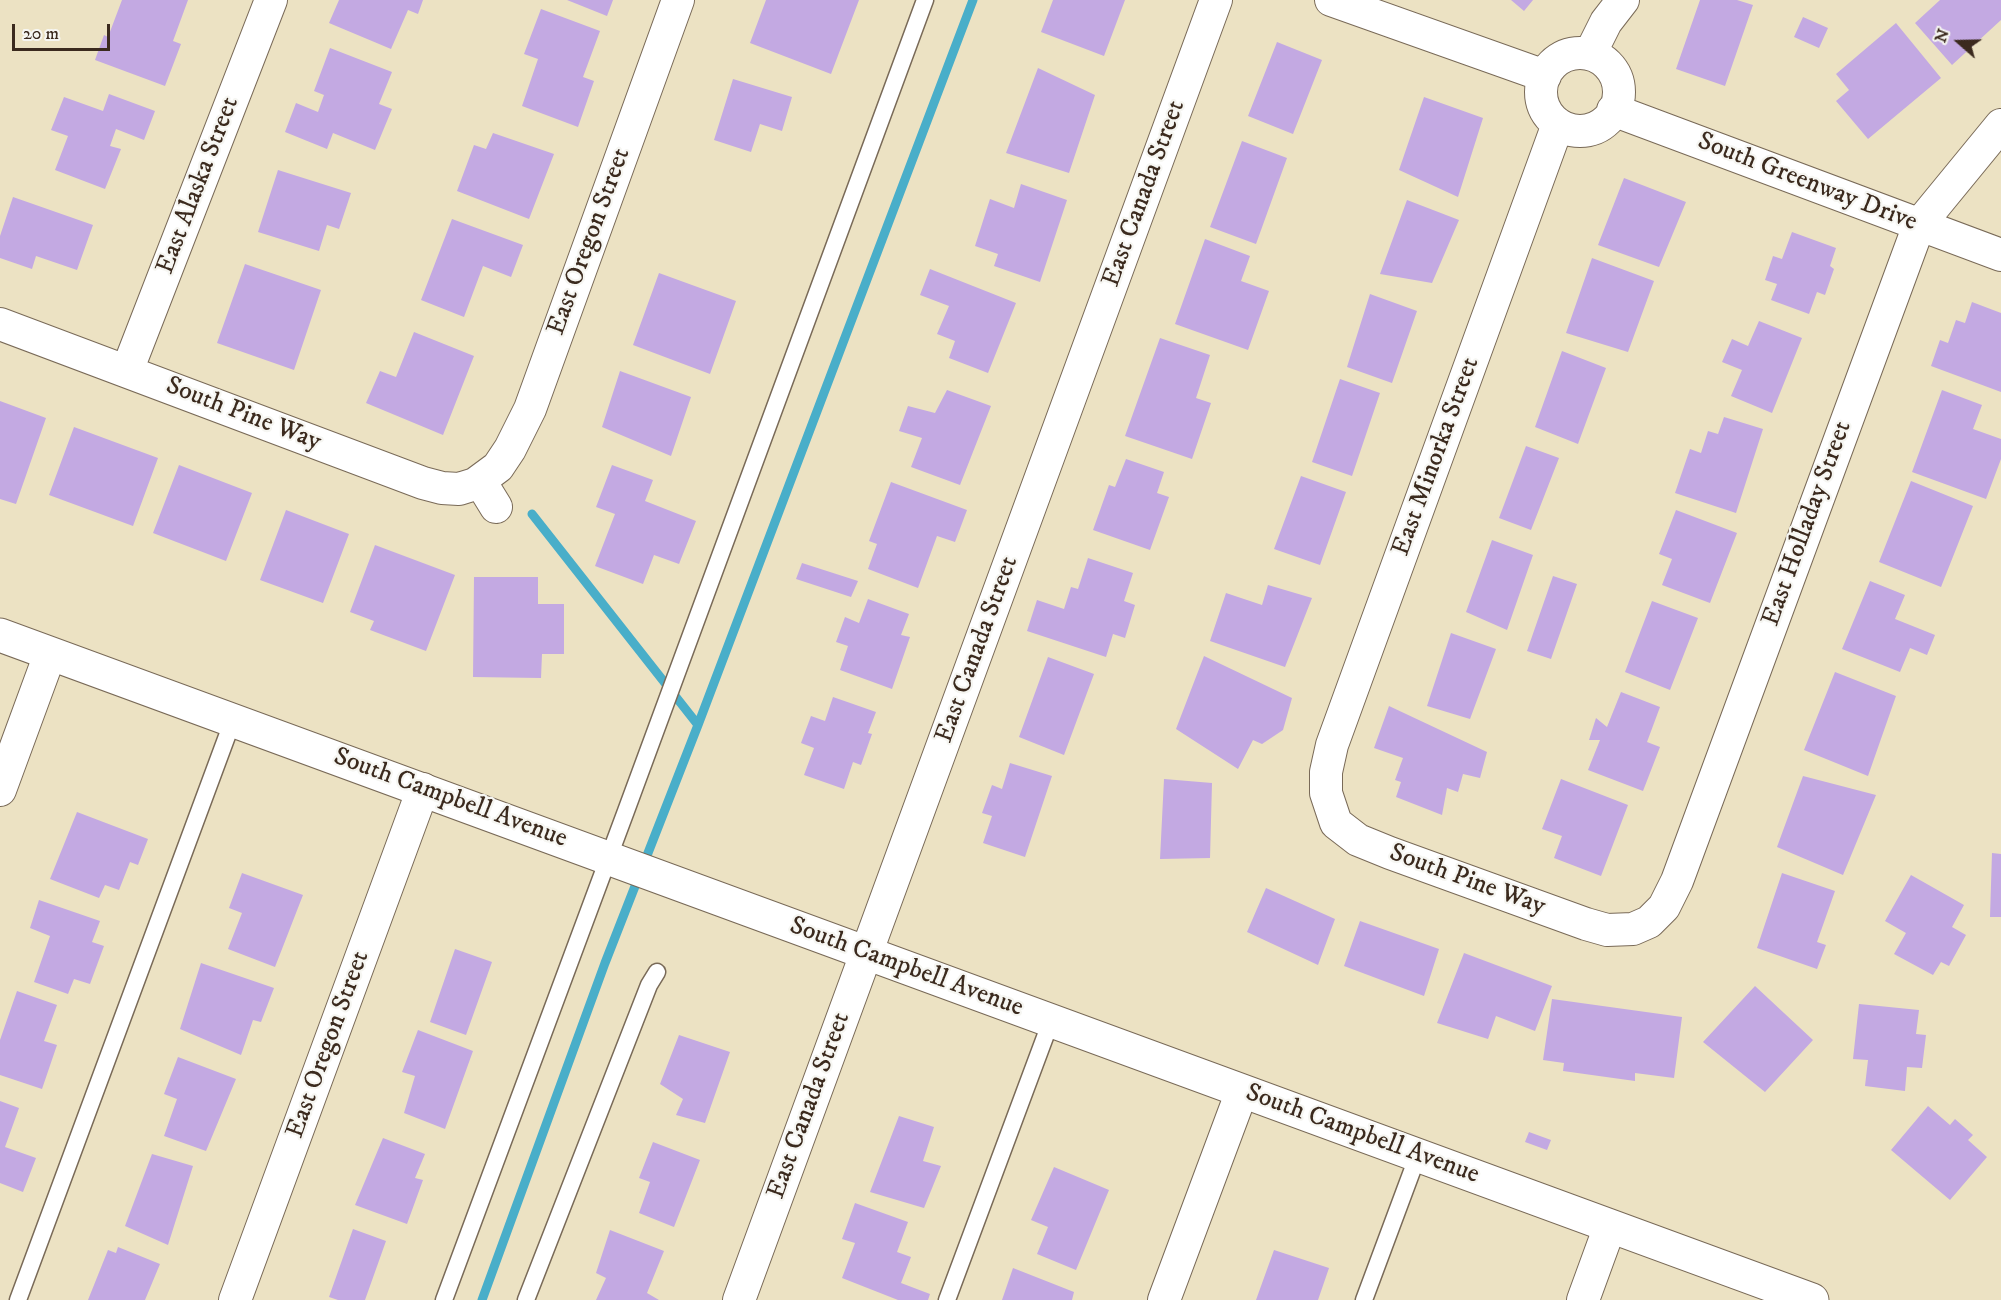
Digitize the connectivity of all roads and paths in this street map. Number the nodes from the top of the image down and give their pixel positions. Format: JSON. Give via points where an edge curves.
{"nodes":[{"id":1,"x":271,"y":0,"type":"edge"},
{"id":2,"x":678,"y":0,"type":"edge"},
{"id":3,"x":925,"y":0,"type":"edge"},
{"id":4,"x":1216,"y":0,"type":"edge"},
{"id":5,"x":1331,"y":0,"type":"edge"},
{"id":6,"x":1623,"y":0,"type":"edge"},
{"id":7,"x":1590,"y":54,"type":"junction"},
{"id":8,"x":1545,"y":76,"type":"junction"},
{"id":9,"x":1613,"y":110,"type":"junction"},
{"id":10,"x":1558,"y":124,"type":"junction"},
{"id":11,"x":2001,"y":125,"type":"edge"},
{"id":12,"x":1919,"y":225,"type":"junction"},
{"id":13,"x":2001,"y":255,"type":"edge"},
{"id":14,"x":0,"y":324,"type":"edge"},
{"id":15,"x":127,"y":371,"type":"junction"},
{"id":16,"x":484,"y":478,"type":"junction"},
{"id":17,"x":496,"y":507,"type":"dead end"},
{"id":18,"x":0,"y":635,"type":"edge"},
{"id":19,"x":50,"y":654,"type":"junction"},
{"id":20,"x":233,"y":720,"type":"junction"},
{"id":21,"x":423,"y":789,"type":"junction"},
{"id":22,"x":0,"y":790,"type":"edge"},
{"id":23,"x":1326,"y":793,"type":"joint"},
{"id":24,"x":615,"y":860,"type":"junction"},
{"id":25,"x":1633,"y":929,"type":"joint"},
{"id":26,"x":866,"y":953,"type":"junction"},
{"id":27,"x":657,"y":972,"type":"dead end"},
{"id":28,"x":1052,"y":1021,"type":"junction"},
{"id":29,"x":1242,"y":1091,"type":"junction"},
{"id":30,"x":1418,"y":1155,"type":"junction"},
{"id":31,"x":1610,"y":1226,"type":"junction"},
{"id":32,"x":1795,"y":1297,"type":"edge"},
{"id":33,"x":18,"y":1300,"type":"edge"},
{"id":34,"x":235,"y":1300,"type":"edge"},
{"id":35,"x":444,"y":1300,"type":"edge"},
{"id":36,"x":526,"y":1300,"type":"edge"},
{"id":37,"x":739,"y":1300,"type":"edge"},
{"id":38,"x":947,"y":1300,"type":"edge"},
{"id":39,"x":1164,"y":1300,"type":"edge"},
{"id":40,"x":1364,"y":1300,"type":"edge"},
{"id":41,"x":1583,"y":1300,"type":"edge"}],
"edges":[{"from":1,"to":15,"type":"street","name":"East Alaska Street"},
{"from":2,"to":16,"type":"street","name":"East Oregon Street","via":[[530,409],[510,449]]},
{"from":3,"to":24,"type":"lane"},
{"from":4,"to":26,"type":"street","name":"East Canada Street"},
{"from":5,"to":8,"type":"street"},
{"from":6,"to":7,"type":"street","via":[[1606,22]]},
{"from":7,"to":8,"type":"street","via":[[1565,56]]},
{"from":7,"to":9,"type":"street","via":[[1602,60],[1617,80]]},
{"from":8,"to":10,"type":"street","via":[[1541,97],[1545,110]]},
{"from":9,"to":10,"type":"street","via":[[1600,126],[1588,130],[1575,131]]},
{"from":9,"to":12,"type":"street","name":"South Greenway Drive"},
{"from":10,"to":23,"type":"street","name":"East Minorka Street","via":[[1332,745]]},
{"from":11,"to":12,"type":"street","name":"East Holladay Street"},
{"from":12,"to":13,"type":"street","name":"South Greenway Drive"},
{"from":12,"to":25,"type":"street","name":"East Holladay Street","via":[[1677,881],[1664,907],[1649,922]]},
{"from":14,"to":15,"type":"street","name":"South Pine Way"},
{"from":15,"to":16,"type":"street","name":"South Pine Way","via":[[423,483],[459,489]]},
{"from":16,"to":17,"type":"street"},
{"from":18,"to":19,"type":"main road","name":"South Campbell Avenue"},
{"from":19,"to":20,"type":"main road","name":"South Campbell Avenue"},
{"from":19,"to":22,"type":"street"},
{"from":20,"to":21,"type":"main road","name":"South Campbell Avenue"},
{"from":20,"to":33,"type":"lane"},
{"from":21,"to":24,"type":"main road","name":"South Campbell Avenue"},
{"from":21,"to":34,"type":"street","name":"East Oregon Street"},
{"from":23,"to":25,"type":"street","name":"South Pine Way","via":[[1336,823],[1358,840],[1586,924],[1607,930]]},
{"from":24,"to":26,"type":"main road","name":"South Campbell Avenue"},
{"from":24,"to":35,"type":"lane"},
{"from":26,"to":28,"type":"main road","name":"South Campbell Avenue"},
{"from":26,"to":37,"type":"street","name":"East Canada Street"},
{"from":27,"to":36,"type":"lane"},
{"from":28,"to":29,"type":"main road","name":"South Campbell Avenue"},
{"from":28,"to":38,"type":"lane"},
{"from":29,"to":30,"type":"main road","name":"South Campbell Avenue"},
{"from":29,"to":39,"type":"street"},
{"from":30,"to":31,"type":"main road","name":"South Campbell Avenue"},
{"from":30,"to":40,"type":"lane"},
{"from":31,"to":32,"type":"main road","name":"South Campbell Avenue"},
{"from":31,"to":41,"type":"street"}]}
